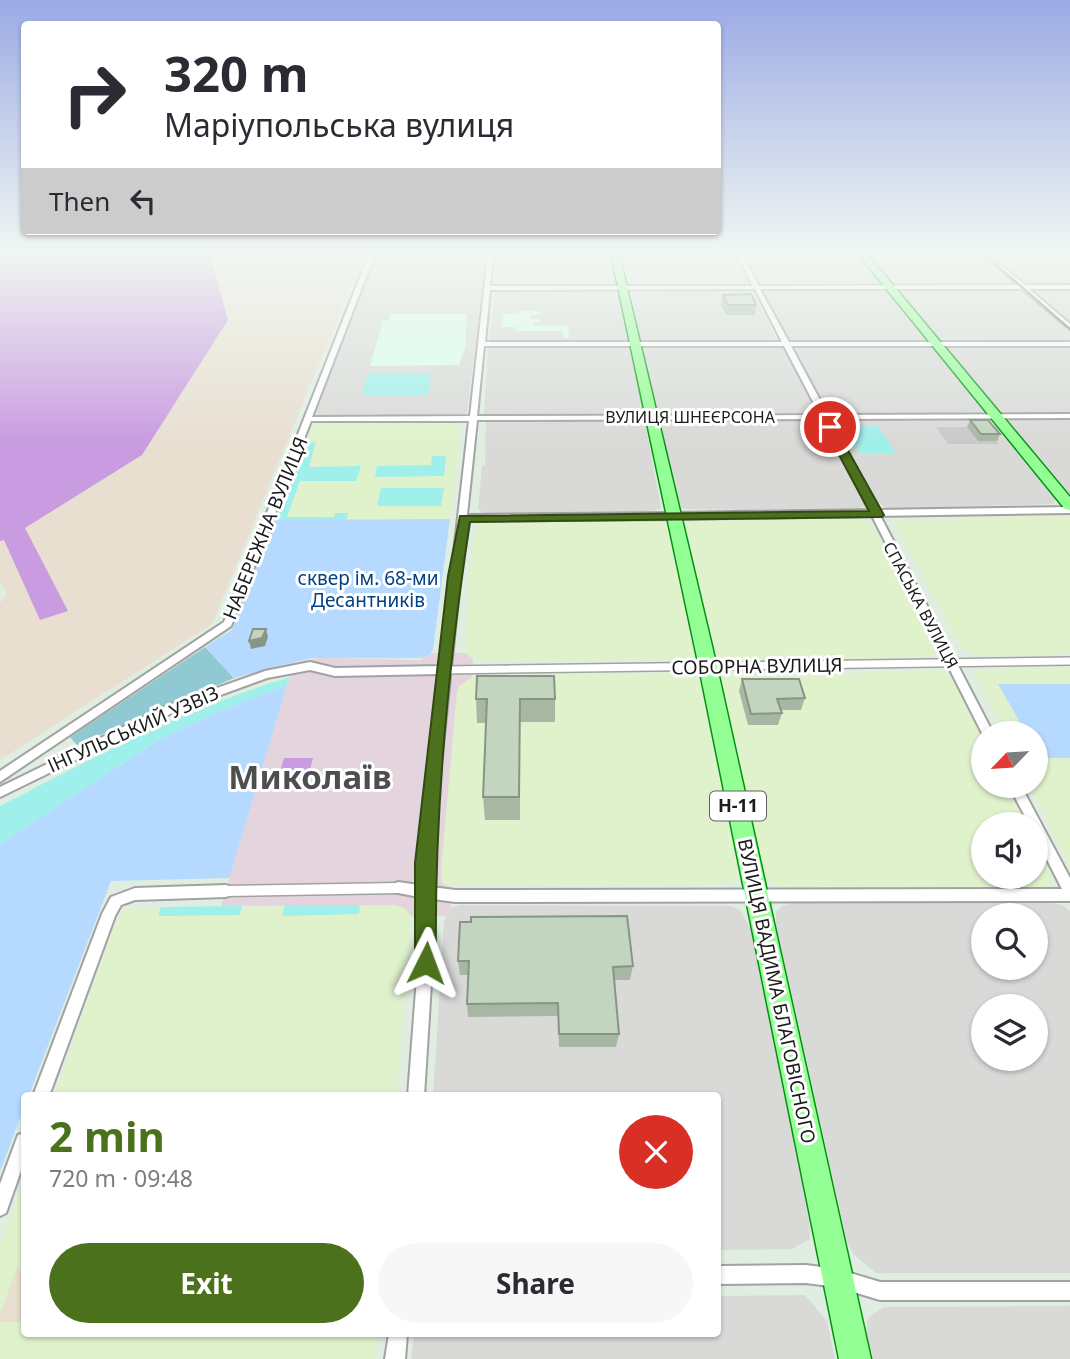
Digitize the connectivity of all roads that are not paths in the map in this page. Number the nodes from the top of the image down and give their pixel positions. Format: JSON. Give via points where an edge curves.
{"nodes":[{"id":1,"x":348,"y":317,"type":"edge"},
{"id":2,"x":485,"y":317,"type":"edge"},
{"id":3,"x":631,"y":317,"type":"edge"},
{"id":4,"x":773,"y":317,"type":"edge"},
{"id":5,"x":914,"y":317,"type":"edge"},
{"id":6,"x":935,"y":343,"type":"junction"},
{"id":7,"x":482,"y":344,"type":"junction"},
{"id":8,"x":1070,"y":344,"type":"edge"},
{"id":9,"x":636,"y":345,"type":"junction"},
{"id":10,"x":788,"y":345,"type":"junction"},
{"id":11,"x":995,"y":416,"type":"junction"},
{"id":12,"x":1070,"y":416,"type":"edge"},
{"id":13,"x":825,"y":417,"type":"junction"},
{"id":14,"x":473,"y":418,"type":"junction"},
{"id":15,"x":653,"y":418,"type":"junction"},
{"id":16,"x":309,"y":419,"type":"junction"},
{"id":17,"x":1070,"y":508,"type":"edge"},
{"id":18,"x":877,"y":515,"type":"junction"},
{"id":19,"x":673,"y":516,"type":"junction"},
{"id":20,"x":464,"y":518,"type":"junction"},
{"id":21,"x":1070,"y":661,"type":"edge"},
{"id":22,"x":951,"y":664,"type":"junction"},
{"id":23,"x":708,"y":667,"type":"junction"},
{"id":24,"x":445,"y":670,"type":"junction"},
{"id":25,"x":982,"y":721,"type":"edge"},
{"id":26,"x":0,"y":777,"type":"edge"},
{"id":27,"x":0,"y":792,"type":"edge"},
{"id":28,"x":1048,"y":849,"type":"edge"},
{"id":29,"x":398,"y":888,"type":"joint"},
{"id":30,"x":226,"y":891,"type":"joint"},
{"id":31,"x":426,"y":892,"type":"junction"},
{"id":32,"x":1070,"y":893,"type":"edge"},
{"id":33,"x":756,"y":897,"type":"junction"},
{"id":34,"x":42,"y":1092,"type":"edge"},
{"id":35,"x":416,"y":1092,"type":"edge"},
{"id":36,"x":21,"y":1149,"type":"edge"},
{"id":37,"x":0,"y":1207,"type":"edge"},
{"id":38,"x":721,"y":1275,"type":"edge"},
{"id":39,"x":837,"y":1278,"type":"junction"},
{"id":40,"x":1070,"y":1290,"type":"edge"},
{"id":41,"x":398,"y":1337,"type":"edge"},
{"id":42,"x":396,"y":1359,"type":"edge"},
{"id":43,"x":855,"y":1359,"type":"edge"}],
"edges":[{"from":1,"to":16,"type":"street","name":"НАБЕРЕЖНА ВУЛИЦЯ"},
{"from":2,"to":7,"type":"street"},
{"from":3,"to":9,"type":"main road","name":"ВУЛИЦЯ ВАДИМА БЛАГОВІСНОГО","number":"Н-11"},
{"from":4,"to":10,"type":"street","name":"СПАСЬКА ВУЛИЦЯ"},
{"from":5,"to":6,"type":"main road"},
{"from":6,"to":8,"type":"street"},
{"from":6,"to":10,"type":"street"},
{"from":6,"to":11,"type":"main road"},
{"from":7,"to":9,"type":"street"},
{"from":7,"to":14,"type":"street"},
{"from":9,"to":10,"type":"street"},
{"from":9,"to":15,"type":"main road","name":"ВУЛИЦЯ ВАДИМА БЛАГОВІСНОГО","number":"Н-11"},
{"from":10,"to":13,"type":"street","name":"СПАСЬКА ВУЛИЦЯ"},
{"from":11,"to":12,"type":"street","name":"ВУЛИЦЯ ШНЕЄРСОНА"},
{"from":11,"to":13,"type":"street","name":"ВУЛИЦЯ ШНЕЄРСОНА"},
{"from":11,"to":17,"type":"main road"},
{"from":13,"to":15,"type":"street","name":"ВУЛИЦЯ ШНЕЄРСОНА"},
{"from":13,"to":18,"type":"street","name":"СПАСЬКА ВУЛИЦЯ"},
{"from":14,"to":15,"type":"street","name":"ВУЛИЦЯ ШНЕЄРСОНА"},
{"from":14,"to":16,"type":"street","name":"ВУЛИЦЯ ШНЕЄРСОНА"},
{"from":14,"to":20,"type":"street"},
{"from":15,"to":19,"type":"main road","name":"ВУЛИЦЯ ВАДИМА БЛАГОВІСНОГО","number":"Н-11"},
{"from":16,"to":26,"type":"street","name":"НАБЕРЕЖНА ВУЛИЦЯ","via":[[228,624]]},
{"from":17,"to":18,"type":"street"},
{"from":18,"to":19,"type":"street"},
{"from":18,"to":22,"type":"street","name":"СПАСЬКА ВУЛИЦЯ"},
{"from":19,"to":20,"type":"street"},
{"from":19,"to":23,"type":"main road","name":"ВУЛИЦЯ ВАДИМА БЛАГОВІСНОГО","number":"Н-11"},
{"from":20,"to":24,"type":"street"},
{"from":21,"to":22,"type":"street","name":"СОБОРНА ВУЛИЦЯ"},
{"from":22,"to":23,"type":"street","name":"СОБОРНА ВУЛИЦЯ"},
{"from":22,"to":25,"type":"street","name":"СПАСЬКА ВУЛИЦЯ"},
{"from":23,"to":24,"type":"street","name":"СОБОРНА ВУЛИЦЯ"},
{"from":23,"to":33,"type":"main road","name":"ВУЛИЦЯ ВАДИМА БЛАГОВІСНОГО","number":"Н-11"},
{"from":24,"to":27,"type":"street","name":"ІНГУЛЬСЬКИЙ УЗВІЗ","via":[[335,672],[310,666],[265,675],[182,704]]},
{"from":24,"to":31,"type":"street"},
{"from":28,"to":32,"type":"street"},
{"from":29,"to":30,"type":"street"},
{"from":29,"to":31,"type":"street"},
{"from":30,"to":34,"type":"street","via":[[135,894],[116,901]]},
{"from":31,"to":33,"type":"street","via":[[455,896]]},
{"from":31,"to":35,"type":"street"},
{"from":32,"to":33,"type":"street"},
{"from":33,"to":39,"type":"main road","name":"ВУЛИЦЯ ВАДИМА БЛАГОВІСНОГО","number":"Н-11"},
{"from":36,"to":37,"type":"street"},
{"from":38,"to":39,"type":"street"},
{"from":39,"to":40,"type":"street","via":[[880,1291]]},
{"from":39,"to":43,"type":"main road","name":"ВУЛИЦЯ ВАДИМА БЛАГОВІСНОГО","number":"Н-11"},
{"from":41,"to":42,"type":"street"}]}
